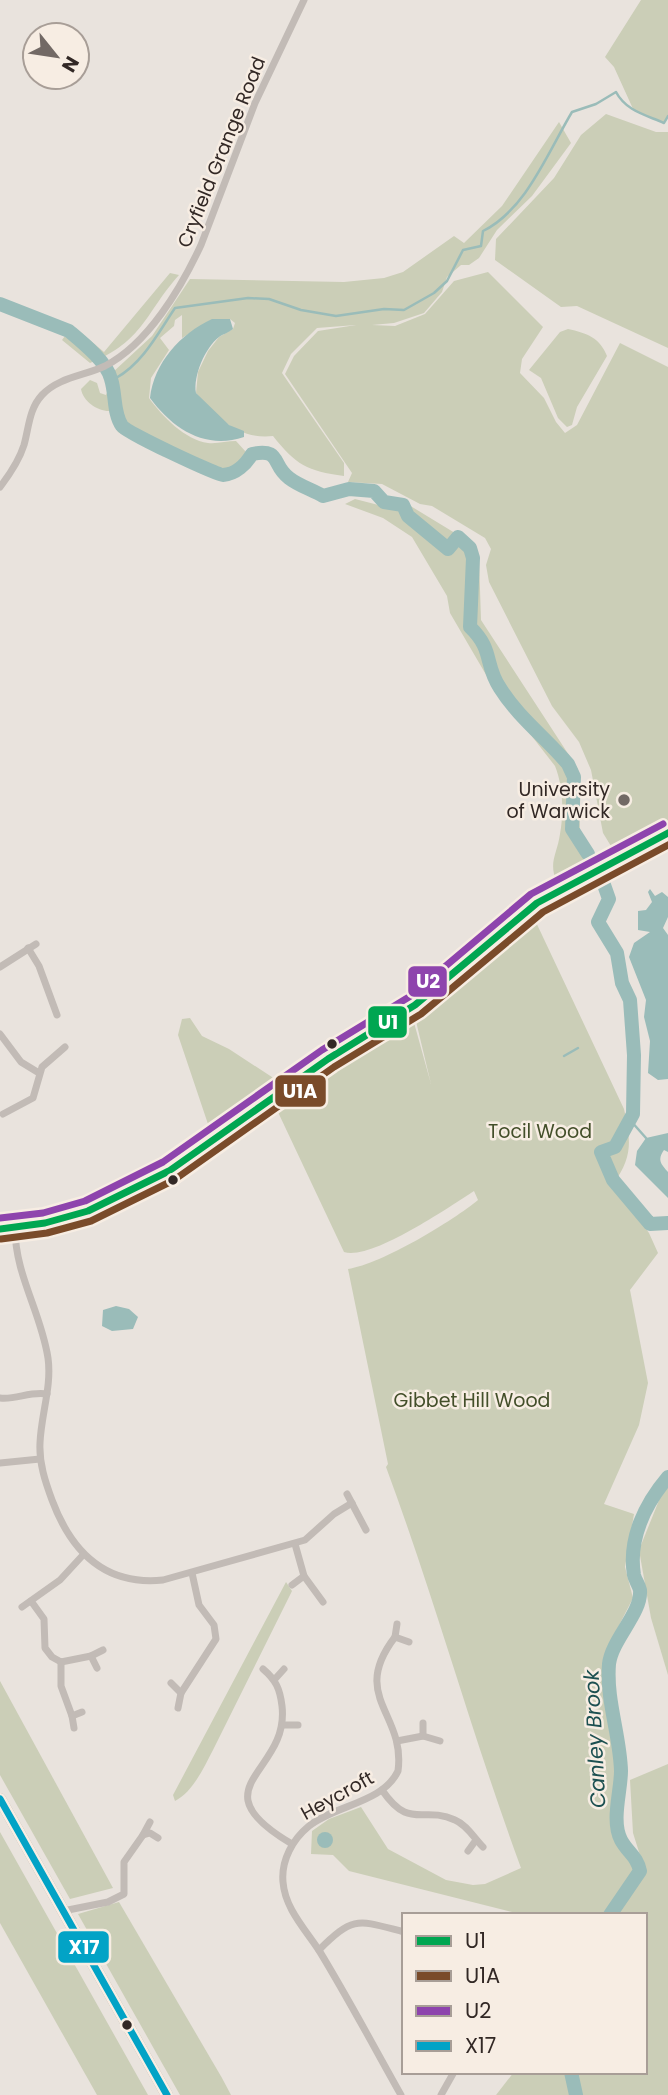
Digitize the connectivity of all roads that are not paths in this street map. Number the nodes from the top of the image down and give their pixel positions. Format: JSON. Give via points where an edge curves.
{"nodes":[{"id":1,"x":304,"y":0,"type":"edge"},
{"id":2,"x":0,"y":487,"type":"edge"},
{"id":3,"x":668,"y":833,"type":"edge"},
{"id":4,"x":36,"y":944,"type":"dead end"},
{"id":5,"x":28,"y":948,"type":"junction"},
{"id":6,"x":0,"y":967,"type":"edge"},
{"id":7,"x":57,"y":1015,"type":"dead end"},
{"id":8,"x":0,"y":1034,"type":"edge"},
{"id":9,"x":65,"y":1047,"type":"dead end"},
{"id":10,"x":39,"y":1073,"type":"junction"},
{"id":11,"x":2,"y":1114,"type":"dead end"},
{"id":12,"x":15,"y":1228,"type":"junction"},
{"id":13,"x":0,"y":1229,"type":"edge"},
{"id":14,"x":47,"y":1394,"type":"junction"},
{"id":15,"x":0,"y":1398,"type":"edge"},
{"id":16,"x":40,"y":1459,"type":"junction"},
{"id":17,"x":0,"y":1463,"type":"edge"},
{"id":18,"x":347,"y":1494,"type":"dead end"},
{"id":19,"x":352,"y":1503,"type":"junction"},
{"id":20,"x":366,"y":1530,"type":"dead end"},
{"id":21,"x":295,"y":1544,"type":"junction"},
{"id":22,"x":83,"y":1555,"type":"junction"},
{"id":23,"x":192,"y":1573,"type":"junction"},
{"id":24,"x":303,"y":1576,"type":"junction"},
{"id":25,"x":292,"y":1585,"type":"dead end"},
{"id":26,"x":31,"y":1601,"type":"junction"},
{"id":27,"x":323,"y":1602,"type":"dead end"},
{"id":28,"x":22,"y":1608,"type":"dead end"},
{"id":29,"x":397,"y":1624,"type":"dead end"},
{"id":30,"x":395,"y":1637,"type":"junction"},
{"id":31,"x":409,"y":1642,"type":"dead end"},
{"id":32,"x":103,"y":1650,"type":"dead end"},
{"id":33,"x":91,"y":1656,"type":"junction"},
{"id":34,"x":61,"y":1662,"type":"junction"},
{"id":35,"x":97,"y":1668,"type":"dead end"},
{"id":36,"x":263,"y":1669,"type":"dead end"},
{"id":37,"x":284,"y":1669,"type":"dead end"},
{"id":38,"x":275,"y":1679,"type":"junction"},
{"id":39,"x":171,"y":1683,"type":"dead end"},
{"id":40,"x":181,"y":1693,"type":"junction"},
{"id":41,"x":178,"y":1708,"type":"dead end"},
{"id":42,"x":82,"y":1712,"type":"dead end"},
{"id":43,"x":72,"y":1716,"type":"junction"},
{"id":44,"x":423,"y":1723,"type":"dead end"},
{"id":45,"x":283,"y":1725,"type":"junction"},
{"id":46,"x":298,"y":1725,"type":"dead end"},
{"id":47,"x":74,"y":1728,"type":"dead end"},
{"id":48,"x":423,"y":1735,"type":"junction"},
{"id":49,"x":397,"y":1741,"type":"junction"},
{"id":50,"x":440,"y":1741,"type":"dead end"},
{"id":51,"x":382,"y":1790,"type":"junction"},
{"id":52,"x":0,"y":1799,"type":"edge"},
{"id":53,"x":150,"y":1822,"type":"dead end"},
{"id":54,"x":143,"y":1835,"type":"junction"},
{"id":55,"x":158,"y":1838,"type":"dead end"},
{"id":56,"x":476,"y":1839,"type":"junction"},
{"id":57,"x":292,"y":1844,"type":"junction"},
{"id":58,"x":483,"y":1846,"type":"dead end"},
{"id":59,"x":468,"y":1851,"type":"dead end"},
{"id":60,"x":64,"y":1911,"type":"junction"},
{"id":61,"x":402,"y":1932,"type":"edge"},
{"id":62,"x":319,"y":1950,"type":"junction"},
{"id":63,"x":453,"y":2074,"type":"edge"},
{"id":64,"x":167,"y":2095,"type":"edge"},
{"id":65,"x":401,"y":2095,"type":"edge"},
{"id":66,"x":441,"y":2095,"type":"edge"}],
"edges":[{"from":1,"to":2,"type":"street","name":"Cryfield Grange Road","via":[[255,103],[198,253],[130,351],[62,381],[37,400],[18,459]]},
{"from":3,"to":12,"type":"street","via":[[546,897],[414,1006],[340,1051],[185,1163],[101,1204]]},
{"from":4,"to":5,"type":"street"},
{"from":5,"to":6,"type":"street"},
{"from":5,"to":7,"type":"street"},
{"from":8,"to":10,"type":"street","via":[[21,1062]]},
{"from":9,"to":10,"type":"street"},
{"from":10,"to":11,"type":"street","via":[[33,1098]]},
{"from":12,"to":13,"type":"street"},
{"from":12,"to":14,"type":"street","via":[[19,1266],[48,1358]]},
{"from":14,"to":15,"type":"street"},
{"from":14,"to":16,"type":"street"},
{"from":16,"to":17,"type":"street"},
{"from":16,"to":22,"type":"street","via":[[60,1521]]},
{"from":18,"to":19,"type":"street"},
{"from":19,"to":20,"type":"street"},
{"from":19,"to":21,"type":"street","via":[[311,1537]]},
{"from":21,"to":23,"type":"street"},
{"from":21,"to":24,"type":"street"},
{"from":22,"to":23,"type":"street","via":[[111,1574],[139,1581]]},
{"from":22,"to":26,"type":"street"},
{"from":23,"to":40,"type":"street","via":[[199,1605],[214,1625],[216,1639]]},
{"from":24,"to":25,"type":"street"},
{"from":24,"to":27,"type":"street"},
{"from":26,"to":28,"type":"street"},
{"from":26,"to":34,"type":"street","via":[[44,1619],[47,1651]]},
{"from":29,"to":30,"type":"street","name":"Heycroft"},
{"from":30,"to":31,"type":"street"},
{"from":30,"to":49,"type":"street","name":"Heycroft","via":[[379,1660],[376,1684]]},
{"from":32,"to":33,"type":"street"},
{"from":33,"to":34,"type":"street"},
{"from":33,"to":35,"type":"street"},
{"from":34,"to":43,"type":"street","via":[[61,1686]]},
{"from":36,"to":38,"type":"street"},
{"from":37,"to":38,"type":"street"},
{"from":38,"to":45,"type":"street"},
{"from":39,"to":40,"type":"street"},
{"from":40,"to":41,"type":"street"},
{"from":42,"to":43,"type":"street"},
{"from":43,"to":47,"type":"street"},
{"from":44,"to":48,"type":"street"},
{"from":45,"to":46,"type":"street"},
{"from":45,"to":57,"type":"street","via":[[278,1741],[252,1778],[248,1800],[260,1824]]},
{"from":48,"to":49,"type":"street"},
{"from":48,"to":50,"type":"street"},
{"from":49,"to":51,"type":"street","name":"Heycroft","via":[[398,1771]]},
{"from":51,"to":56,"type":"street","via":[[401,1811],[455,1820]]},
{"from":51,"to":57,"type":"street","name":"Heycroft","via":[[312,1824]]},
{"from":52,"to":60,"type":"main road"},
{"from":53,"to":54,"type":"street"},
{"from":54,"to":55,"type":"street"},
{"from":54,"to":60,"type":"street","via":[[124,1862],[124,1894]]},
{"from":56,"to":58,"type":"street"},
{"from":56,"to":59,"type":"street"},
{"from":57,"to":62,"type":"street","name":"Heycroft","via":[[284,1872],[286,1897]]},
{"from":60,"to":64,"type":"main road"},
{"from":61,"to":62,"type":"street","via":[[367,1923],[348,1924]]},
{"from":62,"to":65,"type":"street","name":"Heycroft"},
{"from":63,"to":66,"type":"street"}]}
